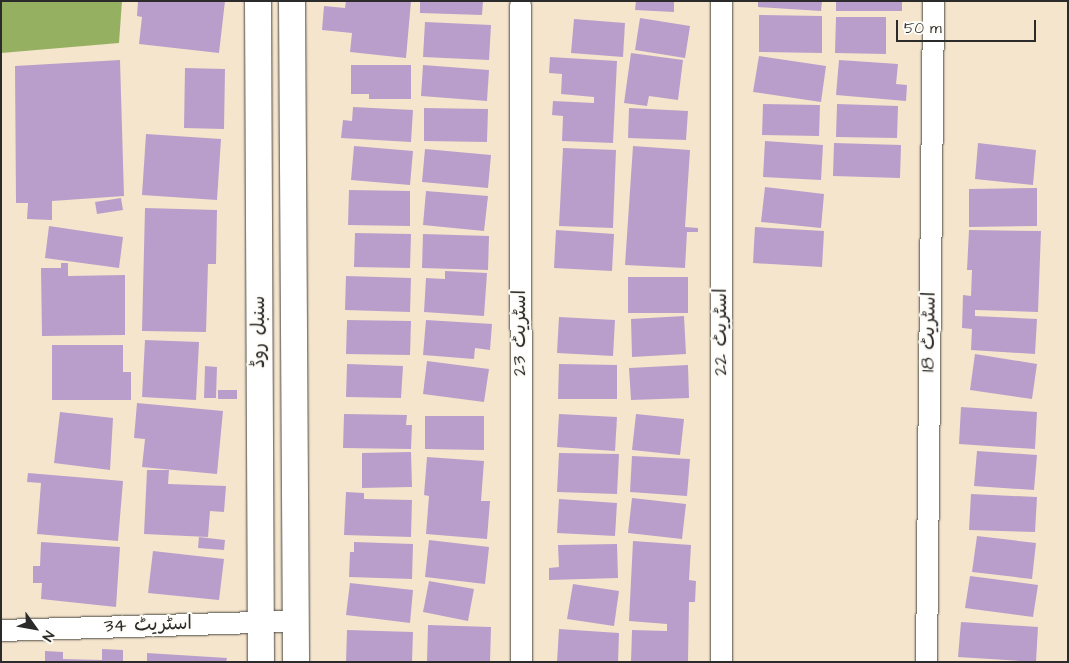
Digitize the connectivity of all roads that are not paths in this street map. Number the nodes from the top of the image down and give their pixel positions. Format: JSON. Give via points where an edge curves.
{"nodes":[{"id":1,"x":258,"y":1,"type":"edge"},
{"id":2,"x":292,"y":1,"type":"edge"},
{"id":3,"x":721,"y":1,"type":"edge"},
{"id":4,"x":933,"y":1,"type":"edge"},
{"id":5,"x":520,"y":5,"type":"dead end"},
{"id":6,"x":293,"y":138,"type":"junction"},
{"id":7,"x":258,"y":139,"type":"junction"},
{"id":8,"x":296,"y":621,"type":"junction"},
{"id":9,"x":260,"y":622,"type":"junction"},
{"id":10,"x":1,"y":630,"type":"edge"},
{"id":11,"x":261,"y":662,"type":"edge"},
{"id":12,"x":296,"y":662,"type":"edge"},
{"id":13,"x":521,"y":662,"type":"edge"},
{"id":14,"x":721,"y":662,"type":"edge"},
{"id":15,"x":926,"y":662,"type":"edge"}],
"edges":[{"from":1,"to":7,"type":"street","name":"سنبل روڈ"},
{"from":2,"to":6,"type":"street","name":"سنبل روڈ"},
{"from":3,"to":14,"type":"street","name":"اسٹریٹ 22"},
{"from":4,"to":15,"type":"street","name":"اسٹریٹ 18"},
{"from":5,"to":13,"type":"street","name":"اسٹریٹ 23"},
{"from":6,"to":7,"type":"street"},
{"from":6,"to":8,"type":"street","name":"سنبل روڈ"},
{"from":7,"to":9,"type":"street","name":"سنبل روڈ"},
{"from":8,"to":9,"type":"street","name":"اسٹریٹ 34"},
{"from":8,"to":12,"type":"street","name":"سنبل روڈ"},
{"from":9,"to":10,"type":"street","name":"اسٹریٹ 34"},
{"from":9,"to":11,"type":"street","name":"سنبل روڈ"}]}
